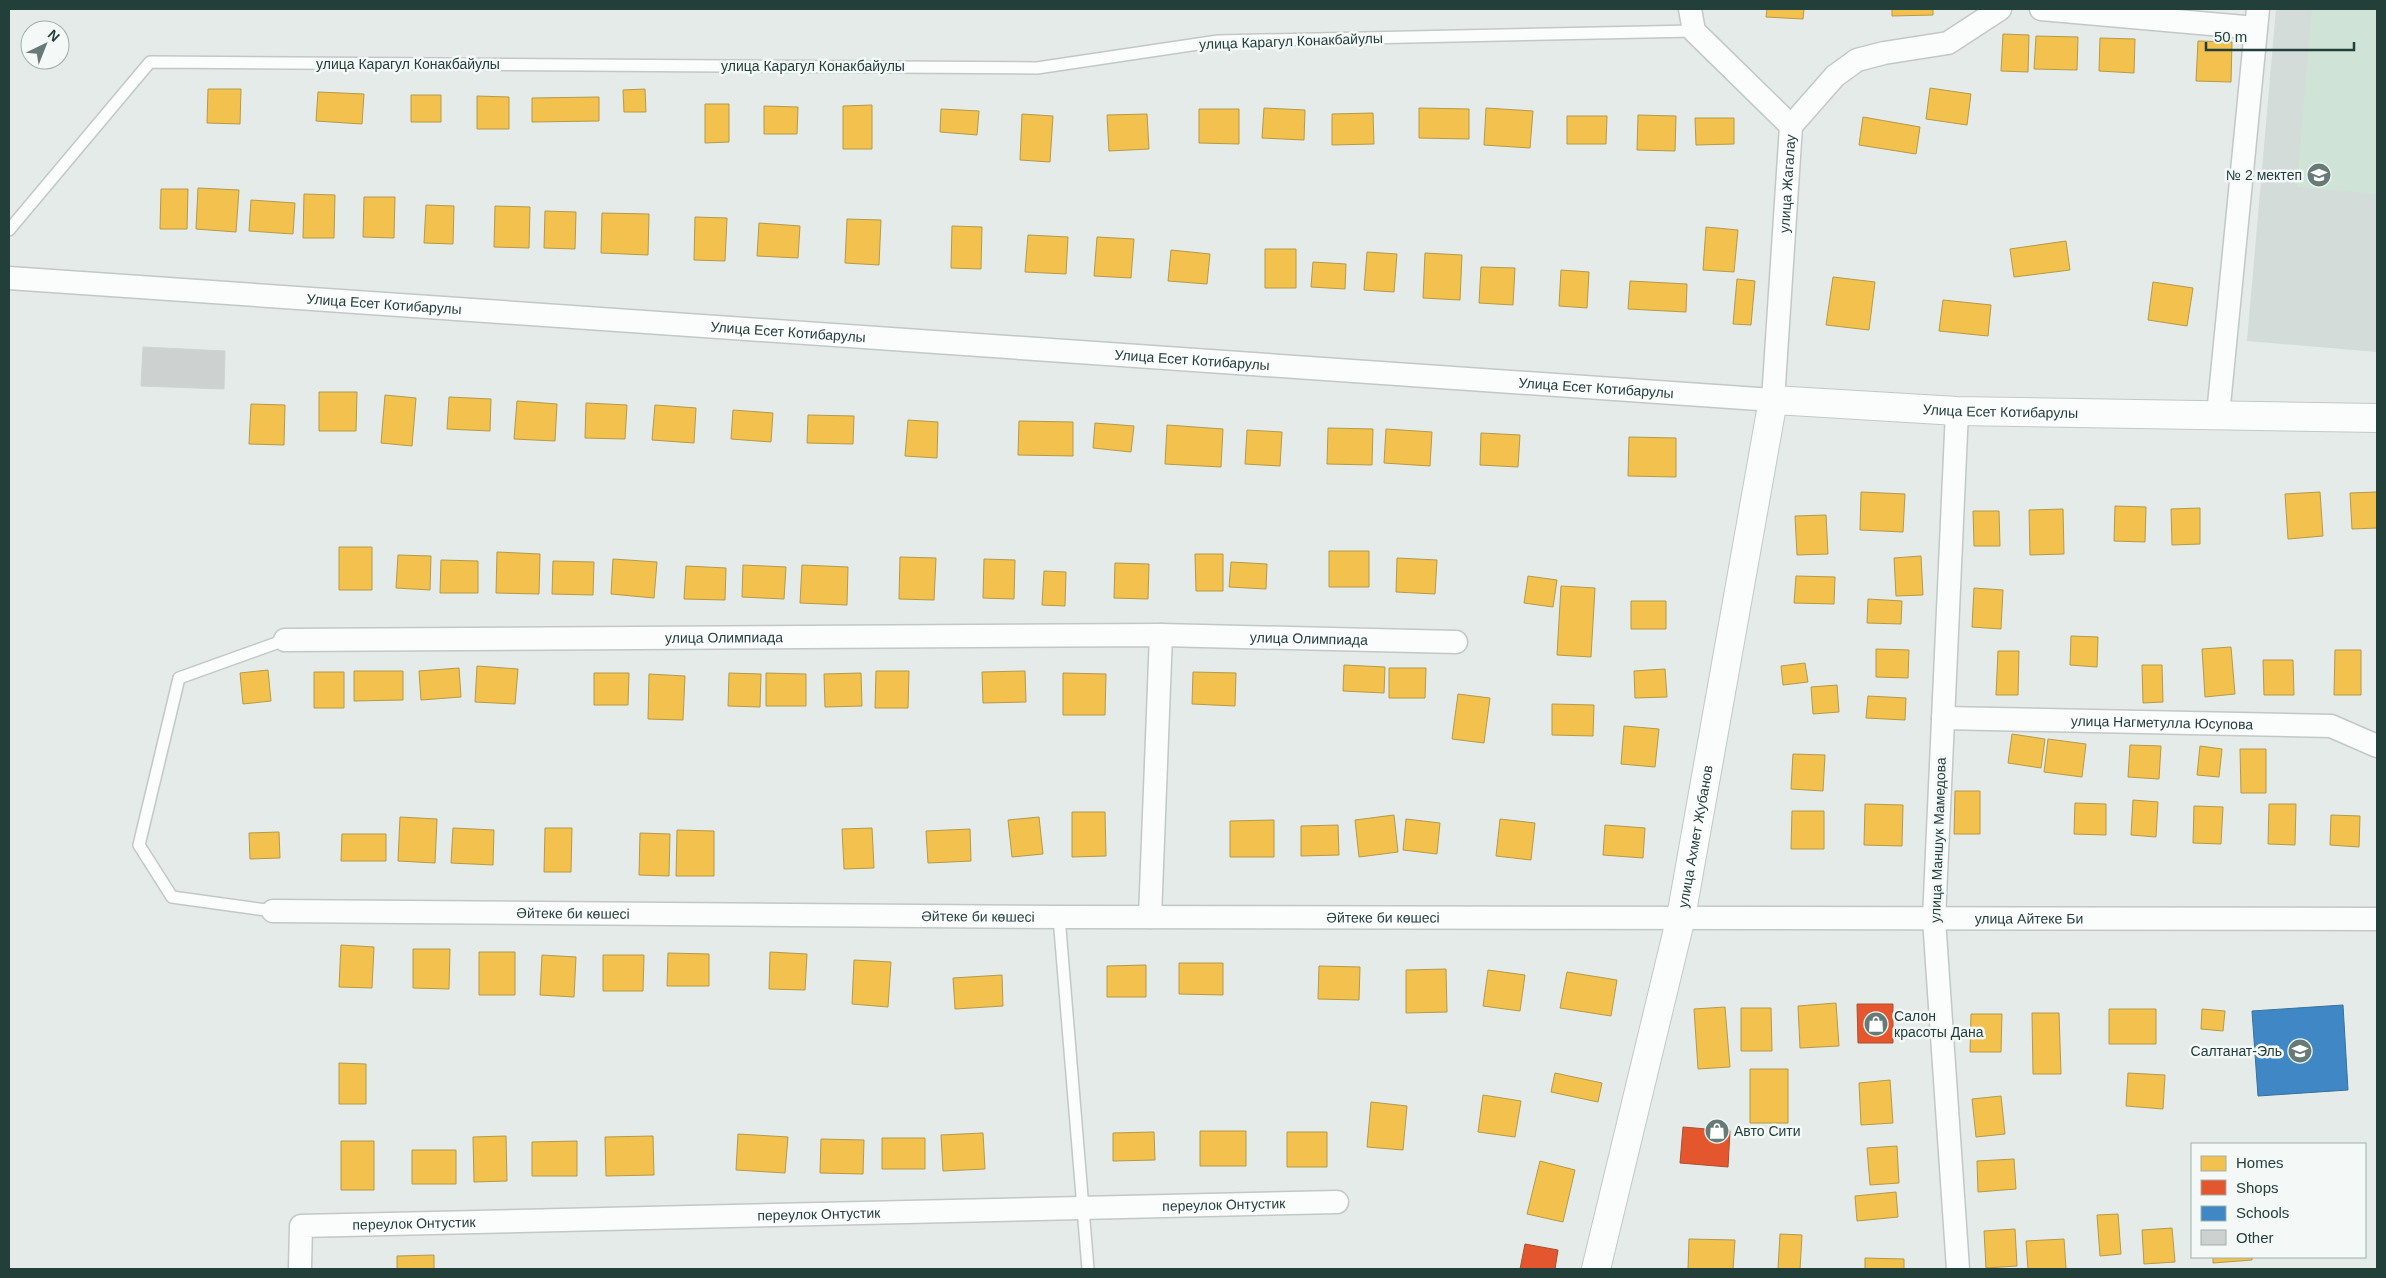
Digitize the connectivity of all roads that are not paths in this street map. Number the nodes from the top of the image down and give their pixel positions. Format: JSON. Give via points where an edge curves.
{"nodes":[{"id":1,"x":1690,"y":9,"type":"edge"},
{"id":2,"x":2000,"y":9,"type":"edge"},
{"id":3,"x":2041,"y":9,"type":"edge"},
{"id":4,"x":2257,"y":18,"type":"edge"},
{"id":5,"x":1694,"y":31,"type":"junction"},
{"id":6,"x":1791,"y":126,"type":"junction"},
{"id":7,"x":9,"y":230,"type":"edge"},
{"id":8,"x":9,"y":278,"type":"edge"},
{"id":9,"x":1773,"y":400,"type":"junction"},
{"id":10,"x":1957,"y":411,"type":"junction"},
{"id":11,"x":2218,"y":415,"type":"junction"},
{"id":12,"x":2377,"y":418,"type":"edge"},
{"id":13,"x":1161,"y":635,"type":"junction"},
{"id":14,"x":285,"y":640,"type":"joint"},
{"id":15,"x":1456,"y":642,"type":"dead end"},
{"id":16,"x":1943,"y":718,"type":"junction"},
{"id":17,"x":2377,"y":746,"type":"edge"},
{"id":18,"x":273,"y":911,"type":"joint"},
{"id":19,"x":1059,"y":916,"type":"junction"},
{"id":20,"x":1150,"y":917,"type":"junction"},
{"id":21,"x":1681,"y":917,"type":"junction"},
{"id":22,"x":1934,"y":919,"type":"junction"},
{"id":23,"x":2377,"y":919,"type":"edge"},
{"id":24,"x":1337,"y":1202,"type":"dead end"},
{"id":25,"x":1084,"y":1208,"type":"junction"},
{"id":26,"x":300,"y":1269,"type":"edge"},
{"id":27,"x":1088,"y":1269,"type":"edge"},
{"id":28,"x":1596,"y":1269,"type":"edge"},
{"id":29,"x":1958,"y":1269,"type":"edge"}],
"edges":[{"from":1,"to":5,"type":"street"},
{"from":2,"to":6,"type":"street","via":[[1948,42],[1857,60],[1836,76]]},
{"from":3,"to":4,"type":"street"},
{"from":4,"to":11,"type":"street"},
{"from":5,"to":6,"type":"street","name":"улица Жагалау"},
{"from":5,"to":7,"type":"lane","name":"улица Карагул Конакбайулы","via":[[1218,41],[1037,68],[150,62]]},
{"from":6,"to":9,"type":"street","name":"улица Жагалау"},
{"from":8,"to":9,"type":"street","name":"Улица Есет Котибарулы"},
{"from":9,"to":10,"type":"main road","name":"Улица Есет Котибарулы"},
{"from":9,"to":21,"type":"main road","name":"улица Ахмет Жубанов"},
{"from":10,"to":11,"type":"main road","name":"Улица Есет Котибарулы"},
{"from":10,"to":16,"type":"street","name":"улица Маншук Мамедова"},
{"from":11,"to":12,"type":"main road","name":"Улица Есет Котибарулы"},
{"from":13,"to":14,"type":"street","name":"улица Олимпиада"},
{"from":13,"to":15,"type":"street","name":"улица Олимпиада"},
{"from":13,"to":20,"type":"street"},
{"from":14,"to":18,"type":"lane","via":[[179,678],[139,845],[172,897]]},
{"from":16,"to":17,"type":"street","name":"улица Нагметулла Юсупова","via":[[2331,726]]},
{"from":16,"to":22,"type":"street","name":"улица Маншук Мамедова"},
{"from":18,"to":19,"type":"street","name":"Әйтеке би көшесі"},
{"from":19,"to":20,"type":"street","name":"Әйтеке би көшесі"},
{"from":19,"to":25,"type":"lane"},
{"from":20,"to":21,"type":"street","name":"Әйтеке би көшесі"},
{"from":21,"to":22,"type":"street","name":"улица Айтеке Би"},
{"from":21,"to":28,"type":"main road","name":"улица Ахмет Жубанов"},
{"from":22,"to":23,"type":"street","name":"улица Айтеке Би"},
{"from":22,"to":29,"type":"street","name":"улица Маншук Мамедова"},
{"from":24,"to":25,"type":"street","name":"переулок Онтустик"},
{"from":25,"to":26,"type":"street","name":"переулок Онтустик","via":[[301,1226]]},
{"from":25,"to":27,"type":"lane"}]}
